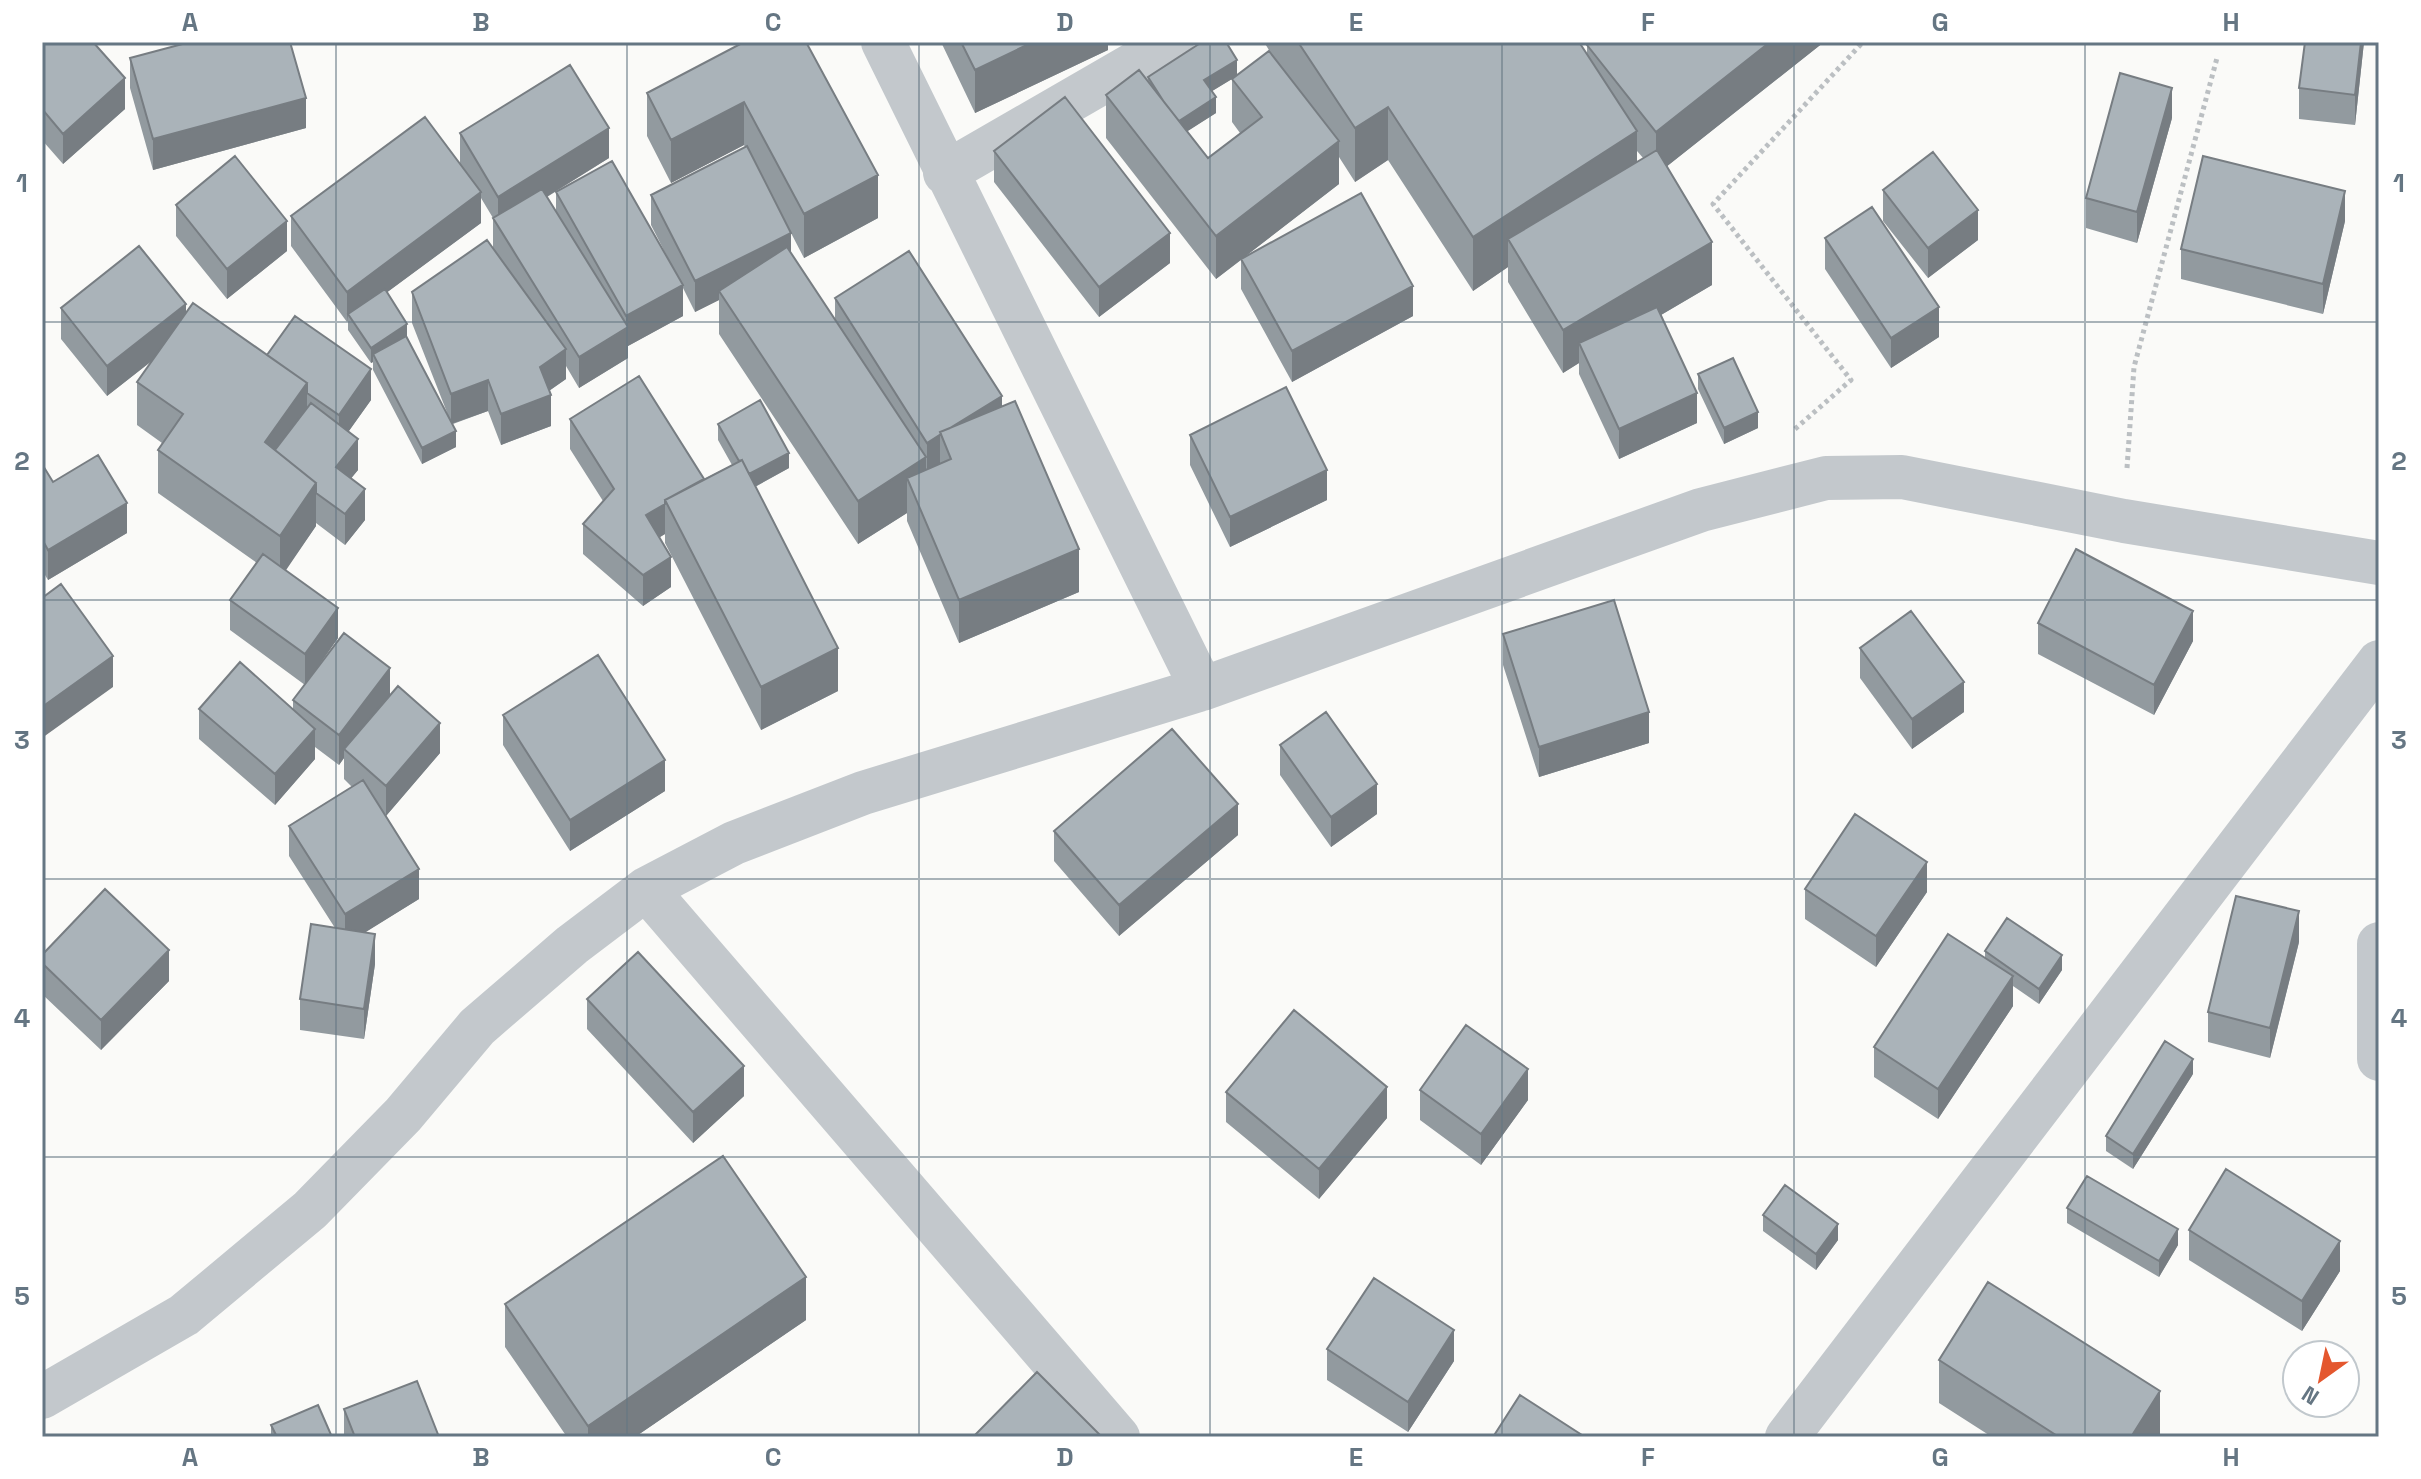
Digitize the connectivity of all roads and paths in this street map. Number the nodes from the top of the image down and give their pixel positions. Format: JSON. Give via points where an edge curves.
{"nodes":[{"id":1,"x":883,"y":42,"type":"edge"},
{"id":2,"x":1172,"y":42,"type":"edge"},
{"id":3,"x":1863,"y":42,"type":"edge"},
{"id":4,"x":2217,"y":58,"type":"dead end"},
{"id":5,"x":945,"y":173,"type":"junction"},
{"id":6,"x":1793,"y":430,"type":"dead end"},
{"id":7,"x":2124,"y":521,"type":"junction"},
{"id":8,"x":2379,"y":563,"type":"edge"},
{"id":9,"x":2379,"y":662,"type":"edge"},
{"id":10,"x":1202,"y":689,"type":"junction"},
{"id":11,"x":646,"y":889,"type":"junction"},
{"id":12,"x":2379,"y":944,"type":"edge"},
{"id":13,"x":2379,"y":1059,"type":"edge"},
{"id":14,"x":42,"y":1397,"type":"edge"},
{"id":15,"x":1118,"y":1437,"type":"edge"},
{"id":16,"x":1787,"y":1437,"type":"edge"}],
"edges":[{"from":1,"to":5,"type":"street"},
{"from":2,"to":5,"type":"street"},
{"from":3,"to":6,"type":"path","via":[[1713,204],[1851,380]]},
{"from":4,"to":7,"type":"path","via":[[2134,367]]},
{"from":5,"to":10,"type":"street"},
{"from":7,"to":8,"type":"street"},
{"from":7,"to":10,"type":"street","via":[[1902,477],[1826,478],[1701,510]]},
{"from":9,"to":16,"type":"street"},
{"from":10,"to":11,"type":"street","via":[[863,793],[734,843]]},
{"from":11,"to":14,"type":"street","via":[[477,1027],[403,1115],[298,1220],[184,1315]]},
{"from":11,"to":15,"type":"street"},
{"from":12,"to":13,"type":"street"}]}
